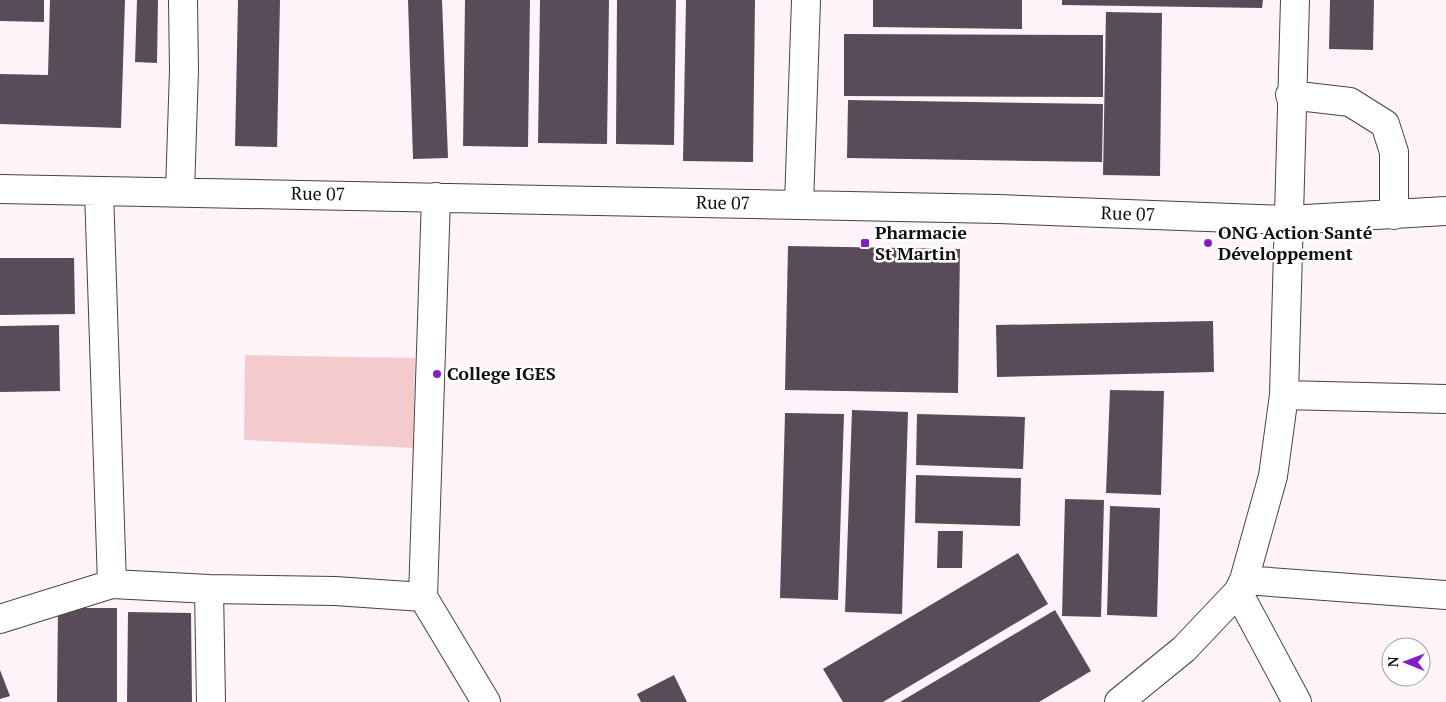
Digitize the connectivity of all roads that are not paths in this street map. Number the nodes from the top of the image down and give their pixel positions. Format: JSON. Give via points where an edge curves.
{"nodes":[{"id":1,"x":183,"y":0,"type":"edge"},
{"id":2,"x":806,"y":0,"type":"edge"},
{"id":3,"x":1294,"y":0,"type":"edge"},
{"id":4,"x":1290,"y":95,"type":"junction"},
{"id":5,"x":0,"y":189,"type":"edge"},
{"id":6,"x":99,"y":191,"type":"junction"},
{"id":7,"x":180,"y":191,"type":"junction"},
{"id":8,"x":436,"y":196,"type":"junction"},
{"id":9,"x":800,"y":205,"type":"junction"},
{"id":10,"x":1446,"y":211,"type":"edge"},
{"id":11,"x":1394,"y":215,"type":"junction"},
{"id":12,"x":1288,"y":220,"type":"junction"},
{"id":13,"x":1284,"y":395,"type":"junction"},
{"id":14,"x":1446,"y":399,"type":"edge"},
{"id":15,"x":112,"y":584,"type":"junction"},
{"id":16,"x":1241,"y":586,"type":"junction"},
{"id":17,"x":209,"y":589,"type":"junction"},
{"id":18,"x":1446,"y":595,"type":"edge"},
{"id":19,"x":423,"y":597,"type":"junction"},
{"id":20,"x":0,"y":619,"type":"edge"},
{"id":21,"x":211,"y":702,"type":"edge"},
{"id":22,"x":486,"y":702,"type":"edge"},
{"id":23,"x":1119,"y":702,"type":"edge"},
{"id":24,"x":1297,"y":702,"type":"edge"}],
"edges":[{"from":1,"to":7,"type":"street"},
{"from":2,"to":9,"type":"street"},
{"from":3,"to":4,"type":"street"},
{"from":4,"to":11,"type":"street","via":[[1350,102],[1385,124],[1394,152]]},
{"from":4,"to":12,"type":"street"},
{"from":5,"to":6,"type":"street","name":"Rue 07"},
{"from":6,"to":7,"type":"street","name":"Rue 07"},
{"from":6,"to":15,"type":"street"},
{"from":7,"to":8,"type":"street","name":"Rue 07"},
{"from":8,"to":9,"type":"street","name":"Rue 07"},
{"from":8,"to":19,"type":"street"},
{"from":9,"to":12,"type":"street","name":"Rue 07"},
{"from":10,"to":11,"type":"street","name":"Rue 07"},
{"from":11,"to":12,"type":"street","name":"Rue 07"},
{"from":12,"to":13,"type":"street"},
{"from":13,"to":14,"type":"street"},
{"from":13,"to":16,"type":"street","via":[[1273,476]]},
{"from":15,"to":17,"type":"street"},
{"from":15,"to":20,"type":"street"},
{"from":16,"to":18,"type":"street"},
{"from":16,"to":23,"type":"street","via":[[1184,649]]},
{"from":16,"to":24,"type":"street"},
{"from":17,"to":19,"type":"street","via":[[335,591]]},
{"from":17,"to":21,"type":"street"},
{"from":19,"to":22,"type":"street"}]}
